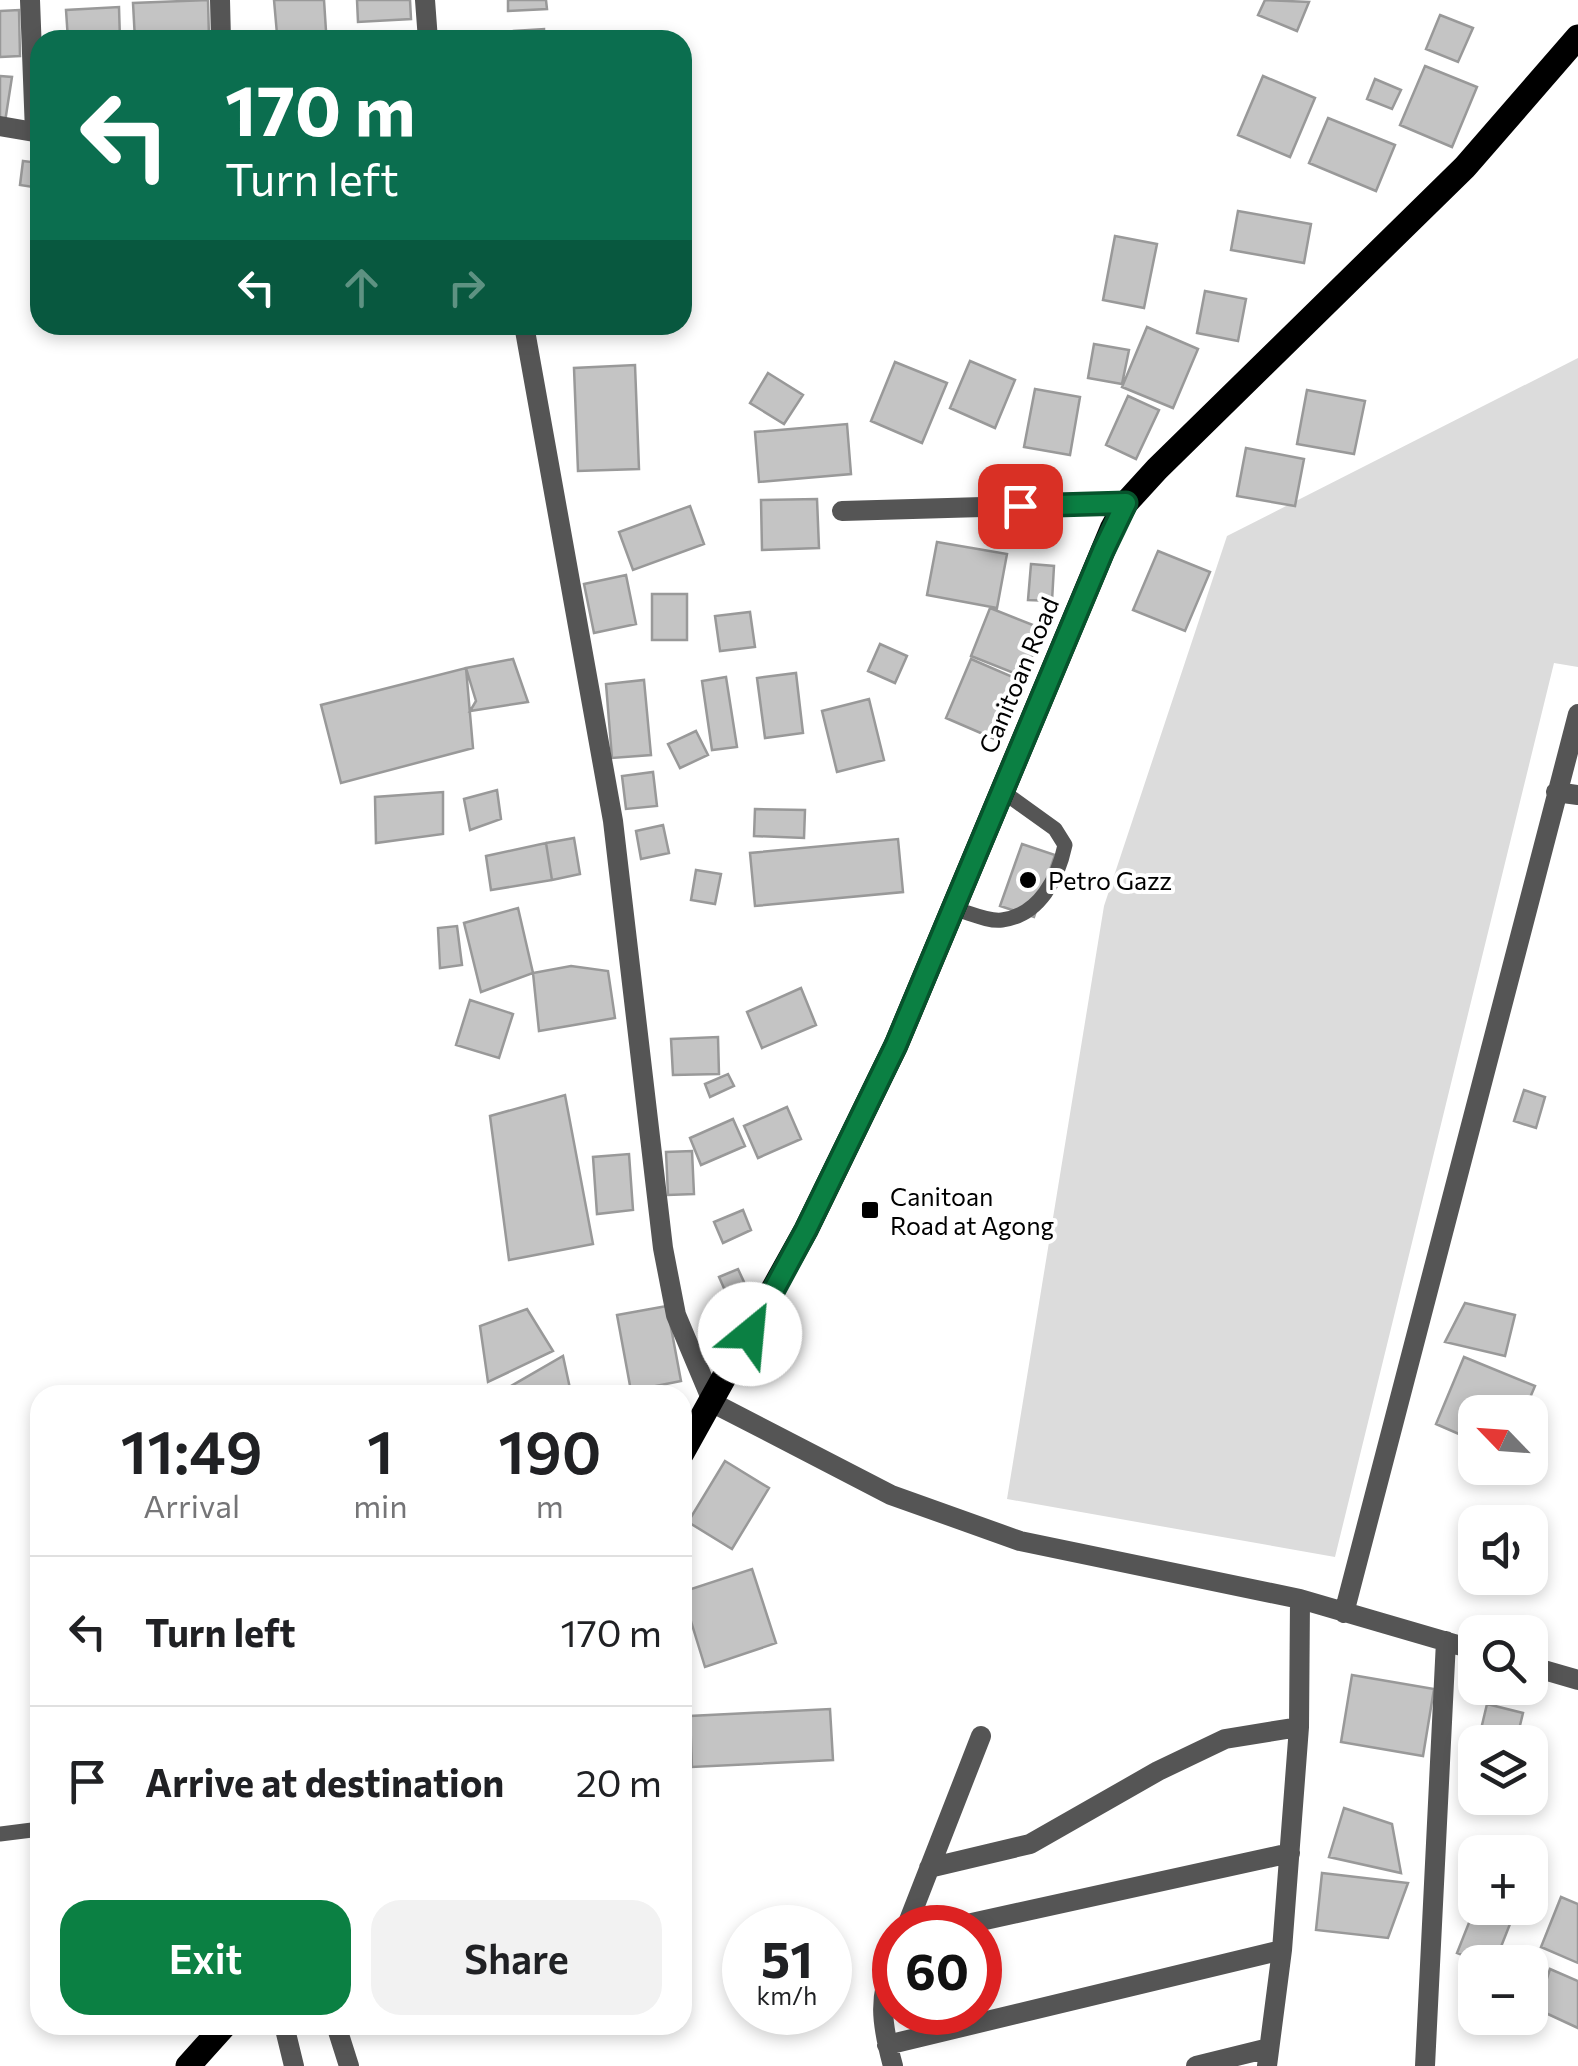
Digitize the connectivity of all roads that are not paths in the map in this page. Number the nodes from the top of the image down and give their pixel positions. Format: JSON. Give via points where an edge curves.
{"nodes":[{"id":1,"x":30,"y":0,"type":"edge"},
{"id":2,"x":220,"y":0,"type":"edge"},
{"id":3,"x":425,"y":0,"type":"edge"},
{"id":4,"x":32,"y":30,"type":"edge"},
{"id":5,"x":222,"y":30,"type":"edge"},
{"id":6,"x":427,"y":30,"type":"edge"},
{"id":7,"x":1578,"y":39,"type":"edge"},
{"id":8,"x":0,"y":126,"type":"edge"},
{"id":9,"x":30,"y":132,"type":"edge"},
{"id":10,"x":526,"y":335,"type":"edge"},
{"id":11,"x":1126,"y":503,"type":"junction"},
{"id":12,"x":842,"y":510,"type":"dead end"},
{"id":13,"x":1578,"y":714,"type":"edge"},
{"id":14,"x":1002,"y":791,"type":"junction"},
{"id":15,"x":1556,"y":792,"type":"junction"},
{"id":16,"x":1578,"y":795,"type":"edge"},
{"id":17,"x":955,"y":908,"type":"junction"},
{"id":18,"x":713,"y":1402,"type":"junction"},
{"id":19,"x":692,"y":1437,"type":"edge"},
{"id":20,"x":1300,"y":1600,"type":"junction"},
{"id":21,"x":1344,"y":1613,"type":"junction"},
{"id":22,"x":1446,"y":1641,"type":"junction"},
{"id":23,"x":1458,"y":1645,"type":"edge"},
{"id":24,"x":1548,"y":1671,"type":"edge"},
{"id":25,"x":1578,"y":1680,"type":"edge"},
{"id":26,"x":1300,"y":1728,"type":"junction"},
{"id":27,"x":981,"y":1736,"type":"dead end"},
{"id":28,"x":30,"y":1830,"type":"edge"},
{"id":29,"x":0,"y":1834,"type":"edge"},
{"id":30,"x":1290,"y":1853,"type":"junction"},
{"id":31,"x":929,"y":1868,"type":"junction"},
{"id":32,"x":915,"y":1905,"type":"edge"},
{"id":33,"x":1002,"y":1916,"type":"edge"},
{"id":34,"x":1282,"y":1950,"type":"junction"},
{"id":35,"x":216,"y":2035,"type":"edge"},
{"id":36,"x":286,"y":2035,"type":"edge"},
{"id":37,"x":339,"y":2035,"type":"edge"},
{"id":38,"x":890,"y":2056,"type":"edge"},
{"id":39,"x":1268,"y":2057,"type":"edge"},
{"id":40,"x":188,"y":2066,"type":"edge"},
{"id":41,"x":294,"y":2066,"type":"edge"},
{"id":42,"x":350,"y":2066,"type":"edge"},
{"id":43,"x":1196,"y":2066,"type":"edge"},
{"id":44,"x":1426,"y":2066,"type":"edge"}],
"edges":[{"from":1,"to":4,"type":"street"},
{"from":2,"to":5,"type":"street"},
{"from":3,"to":6,"type":"street"},
{"from":7,"to":11,"type":"main road","name":"Canitoan Road","via":[[1465,167]]},
{"from":8,"to":9,"type":"street"},
{"from":10,"to":18,"type":"street","via":[[613,821],[662,1248],[676,1315]]},
{"from":11,"to":12,"type":"street"},
{"from":11,"to":14,"type":"main road","name":"Canitoan Road"},
{"from":13,"to":15,"type":"street"},
{"from":14,"to":17,"type":"main road","name":"Canitoan Road"},
{"from":14,"to":17,"type":"lane","via":[[1055,829],[1065,845],[1059,871],[1029,909],[1000,920]]},
{"from":15,"to":16,"type":"street"},
{"from":15,"to":21,"type":"street"},
{"from":17,"to":18,"type":"main road","name":"Canitoan Road","via":[[806,1230]]},
{"from":18,"to":19,"type":"main road","name":"Canitoan Road"},
{"from":18,"to":20,"type":"street","via":[[891,1495],[1020,1541]]},
{"from":20,"to":21,"type":"street"},
{"from":20,"to":26,"type":"street"},
{"from":21,"to":22,"type":"street"},
{"from":22,"to":23,"type":"street"},
{"from":22,"to":44,"type":"street"},
{"from":24,"to":25,"type":"street"},
{"from":26,"to":30,"type":"street"},
{"from":26,"to":31,"type":"street","via":[[1224,1740],[1030,1844]]},
{"from":27,"to":31,"type":"street"},
{"from":28,"to":29,"type":"lane"},
{"from":30,"to":33,"type":"street"},
{"from":30,"to":34,"type":"street"},
{"from":31,"to":32,"type":"street"},
{"from":34,"to":38,"type":"street"},
{"from":34,"to":39,"type":"street"},
{"from":35,"to":40,"type":"main road"},
{"from":36,"to":41,"type":"street"},
{"from":37,"to":42,"type":"street"},
{"from":39,"to":43,"type":"street"}]}
